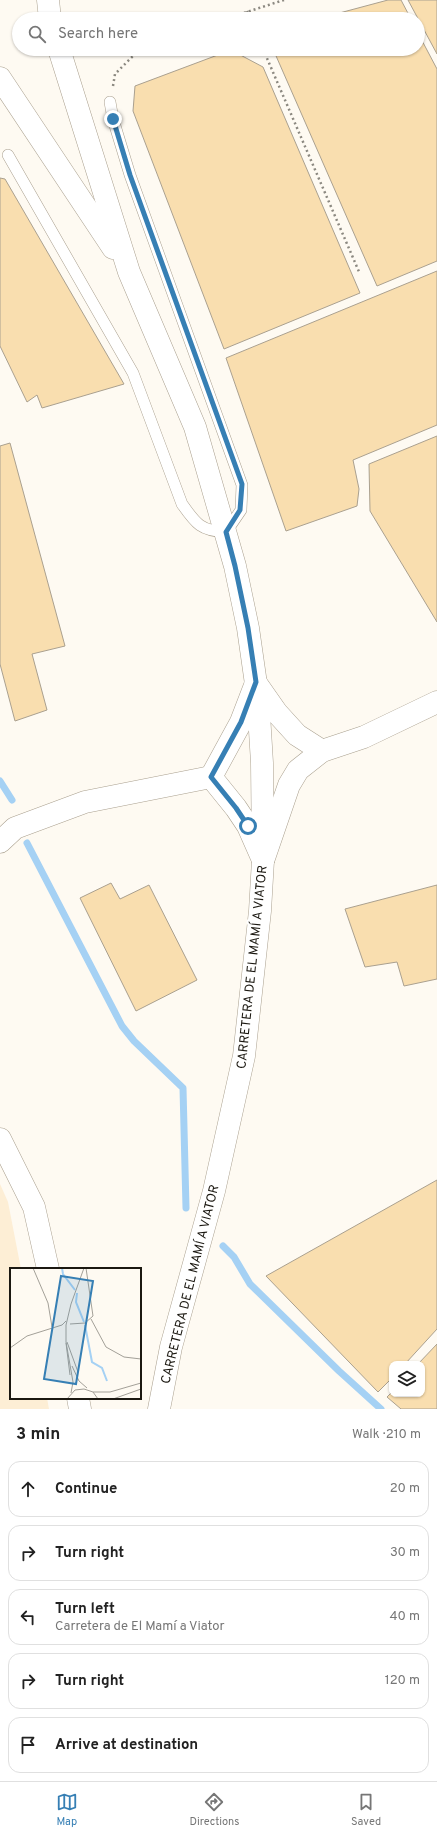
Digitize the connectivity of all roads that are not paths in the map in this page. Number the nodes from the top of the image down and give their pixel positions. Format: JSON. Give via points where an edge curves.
{"nodes":[{"id":1,"x":48,"y":0,"type":"edge"},
{"id":2,"x":49,"y":12,"type":"edge"},
{"id":3,"x":61,"y":56,"type":"edge"},
{"id":4,"x":0,"y":78,"type":"edge"},
{"id":5,"x":110,"y":102,"type":"road end"},
{"id":6,"x":8,"y":156,"type":"dead end"},
{"id":7,"x":129,"y":272,"type":"junction"},
{"id":8,"x":226,"y":532,"type":"junction"},
{"id":9,"x":256,"y":682,"type":"junction"},
{"id":10,"x":437,"y":702,"type":"edge"},
{"id":11,"x":322,"y":751,"type":"junction"},
{"id":12,"x":211,"y":777,"type":"junction"},
{"id":13,"x":0,"y":842,"type":"edge"},
{"id":14,"x":263,"y":860,"type":"junction"},
{"id":15,"x":0,"y":1139,"type":"edge"},
{"id":16,"x":48,"y":1268,"type":"edge"},
{"id":17,"x":78,"y":1399,"type":"edge"},
{"id":18,"x":80,"y":1409,"type":"edge"},
{"id":19,"x":159,"y":1409,"type":"edge"}],
"edges":[{"from":1,"to":2,"type":"street"},
{"from":3,"to":7,"type":"street"},
{"from":4,"to":7,"type":"street"},
{"from":5,"to":8,"type":"lane","via":[[130,175],[242,484],[240,510]]},
{"from":6,"to":8,"type":"lane","via":[[133,373],[182,504],[194,522],[210,531]]},
{"from":7,"to":8,"type":"street","name":"CARRETERA DE EL MAMÍ A VIATOR","via":[[194,427]]},
{"from":8,"to":9,"type":"street","name":"CARRETERA DE EL MAMÍ A VIATOR","via":[[248,628]]},
{"from":9,"to":11,"type":"street","via":[[277,713],[297,735]]},
{"from":9,"to":12,"type":"street","via":[[241,722]]},
{"from":9,"to":14,"type":"street","name":"CARRETERA DE EL MAMÍ A VIATOR","via":[[262,763]]},
{"from":10,"to":11,"type":"street","via":[[364,737]]},
{"from":11,"to":14,"type":"street","via":[[298,770],[289,784]]},
{"from":12,"to":13,"type":"street","via":[[85,802],[16,828]]},
{"from":12,"to":14,"type":"street","via":[[248,826]]},
{"from":14,"to":19,"type":"street","name":"CARRETERA DE EL MAMÍ A VIATOR","via":[[244,1056],[214,1191],[171,1347]]},
{"from":15,"to":16,"type":"street","via":[[34,1207]]},
{"from":17,"to":18,"type":"street"}]}
